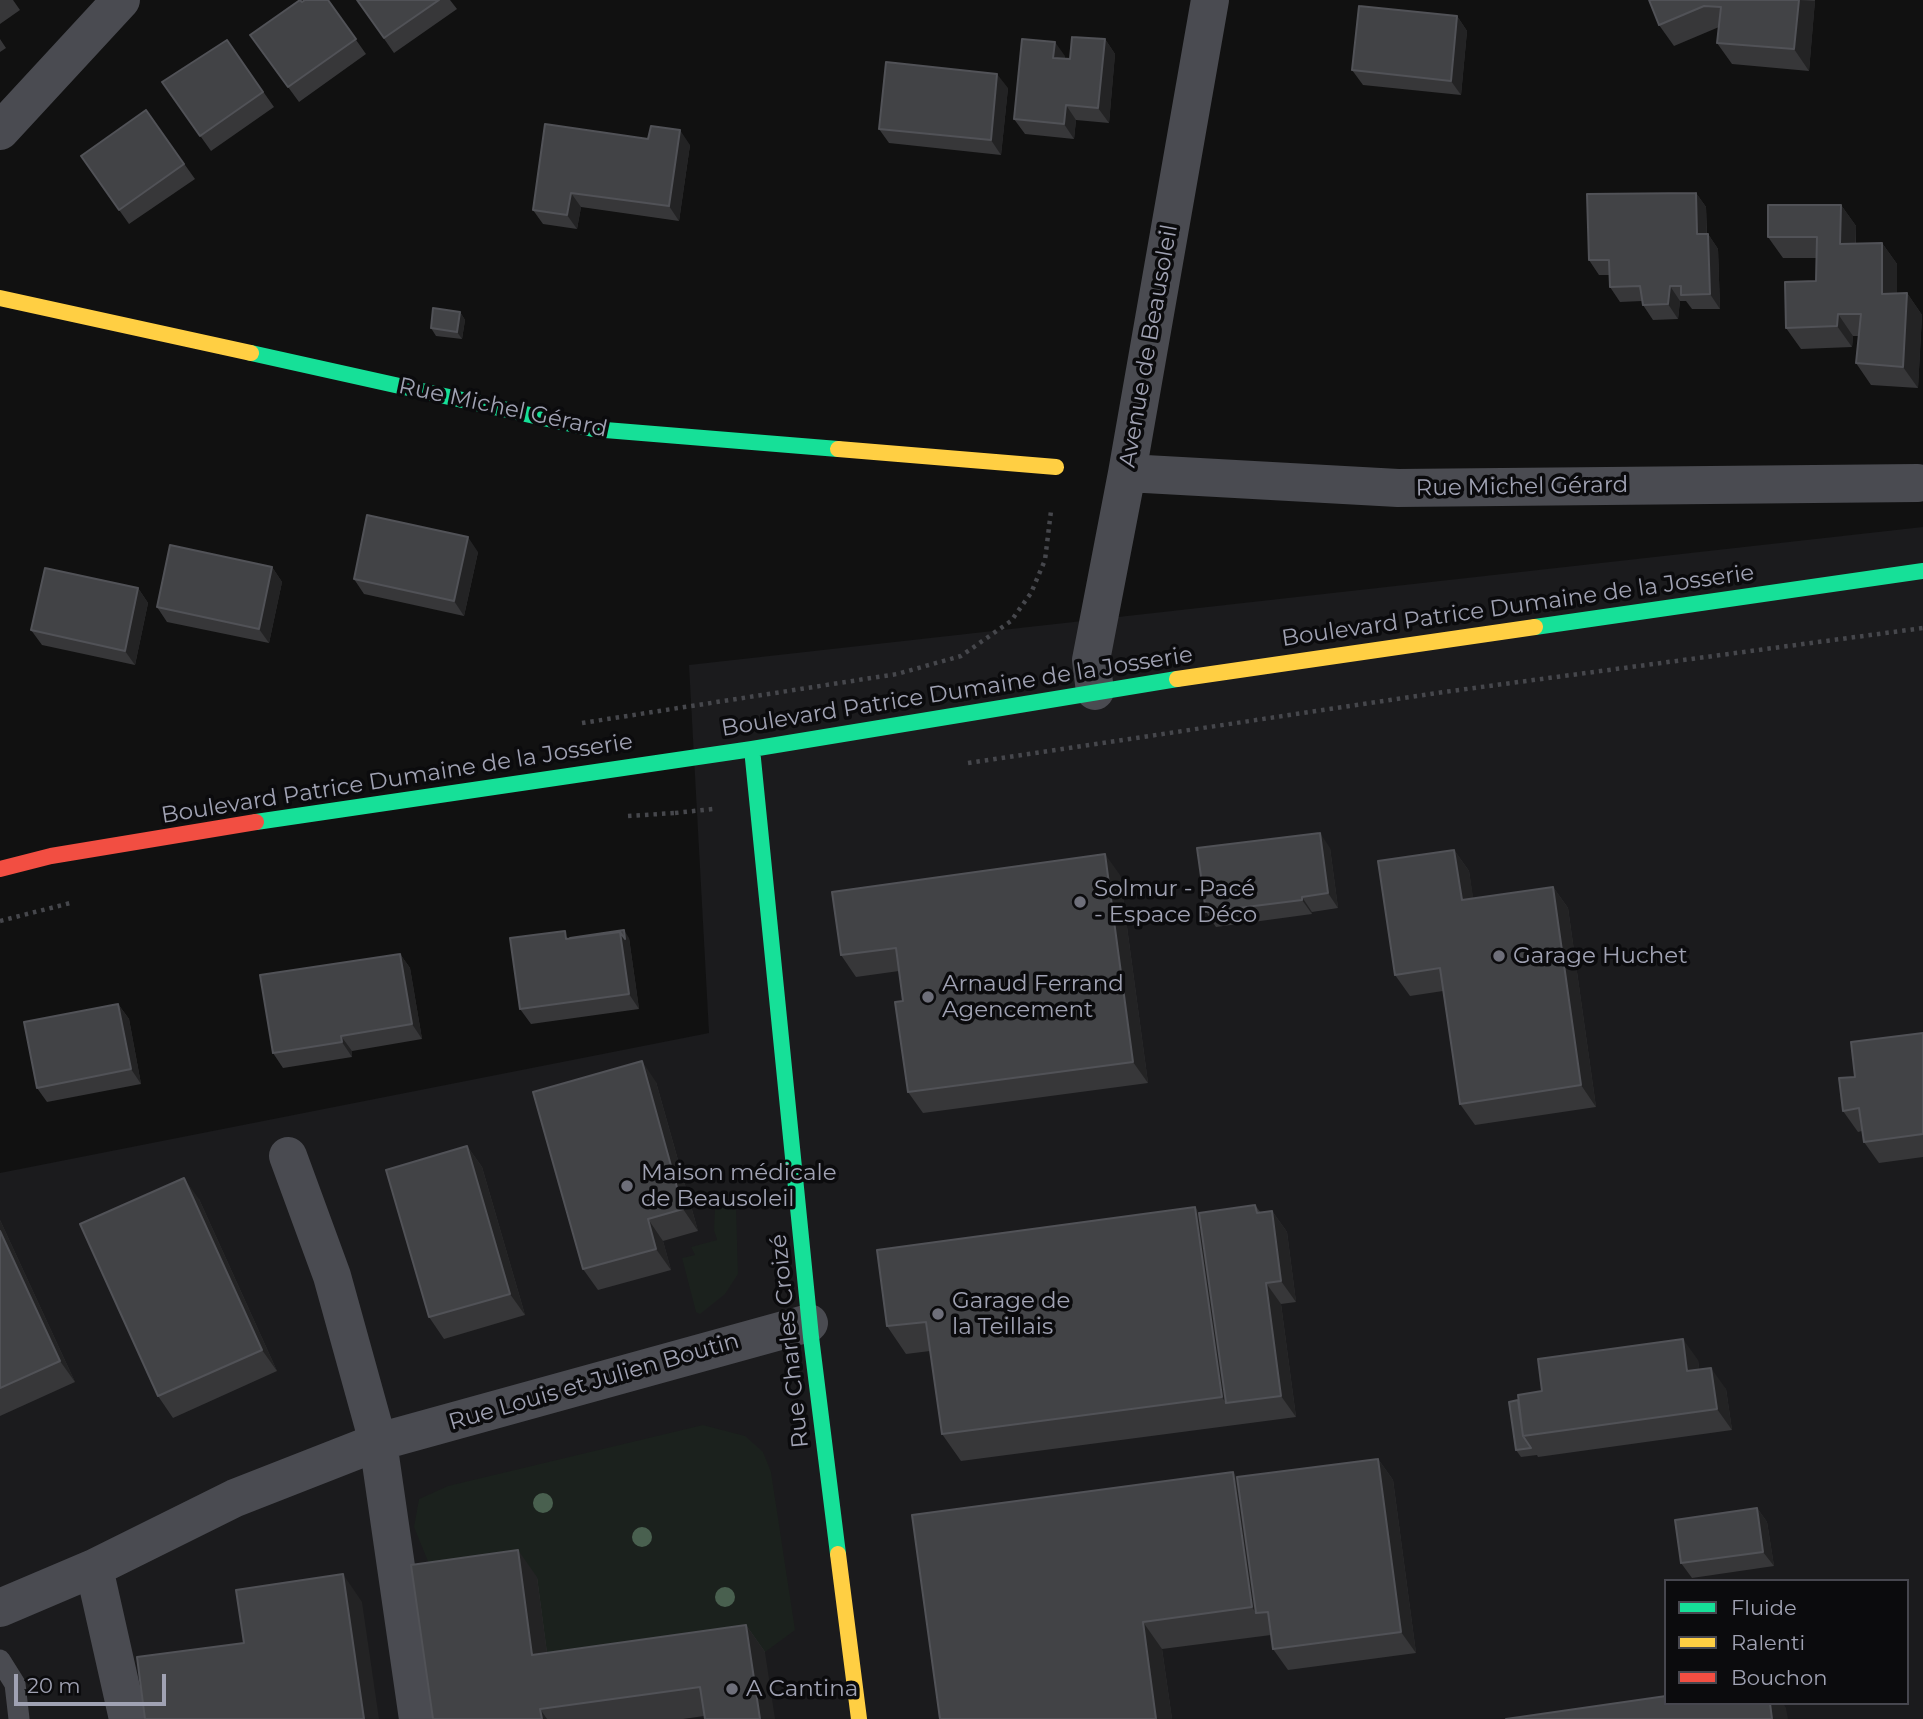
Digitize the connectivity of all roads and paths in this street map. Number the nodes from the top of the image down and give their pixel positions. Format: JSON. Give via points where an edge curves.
{"nodes":[{"id":1,"x":121,"y":0,"type":"edge"},
{"id":2,"x":1210,"y":0,"type":"edge"},
{"id":3,"x":0,"y":131,"type":"edge"},
{"id":4,"x":0,"y":298,"type":"edge"},
{"id":5,"x":1056,"y":467,"type":"joint"},
{"id":6,"x":1127,"y":473,"type":"junction"},
{"id":7,"x":1917,"y":483,"type":"dead end"},
{"id":8,"x":1923,"y":571,"type":"edge"},
{"id":9,"x":1923,"y":628,"type":"edge"},
{"id":10,"x":1094,"y":691,"type":"junction"},
{"id":11,"x":581,"y":724,"type":"dead end"},
{"id":12,"x":752,"y":749,"type":"junction"},
{"id":13,"x":963,"y":763,"type":"dead end"},
{"id":14,"x":758,"y":805,"type":"junction"},
{"id":15,"x":675,"y":813,"type":"dead end"},
{"id":16,"x":0,"y":869,"type":"edge"},
{"id":17,"x":288,"y":1156,"type":"dead end"},
{"id":18,"x":810,"y":1322,"type":"junction"},
{"id":19,"x":378,"y":1442,"type":"junction"},
{"id":20,"x":94,"y":1568,"type":"junction"},
{"id":21,"x":0,"y":1608,"type":"edge"},
{"id":22,"x":0,"y":1660,"type":"edge"},
{"id":23,"x":19,"y":1719,"type":"edge"},
{"id":24,"x":128,"y":1719,"type":"edge"},
{"id":25,"x":418,"y":1719,"type":"edge"},
{"id":26,"x":859,"y":1719,"type":"edge"}],
"edges":[{"from":1,"to":3,"type":"street"},
{"from":2,"to":6,"type":"street","name":"Avenue de Beausoleil"},
{"from":4,"to":5,"type":"street","name":"Rue Michel Gérard","via":[[593,429]]},
{"from":5,"to":11,"type":"path","via":[[1045,560],[1031,593],[1011,621],[961,656],[897,674]]},
{"from":6,"to":7,"type":"street","name":"Rue Michel Gérard","via":[[1398,488]]},
{"from":6,"to":10,"type":"street","name":"Avenue de Beausoleil","via":[[1091,660]]},
{"from":8,"to":10,"type":"street","name":"Boulevard Patrice Dumaine de la Josserie"},
{"from":9,"to":13,"type":"path"},
{"from":10,"to":12,"type":"street","name":"Boulevard Patrice Dumaine de la Josserie"},
{"from":12,"to":14,"type":"street","name":"Rue Charles Croizé"},
{"from":12,"to":16,"type":"street","name":"Boulevard Patrice Dumaine de la Josserie","via":[[296,815],[51,856]]},
{"from":14,"to":15,"type":"path"},
{"from":14,"to":18,"type":"street","name":"Rue Charles Croizé"},
{"from":17,"to":19,"type":"street","via":[[332,1276]]},
{"from":18,"to":19,"type":"street","name":"Rue Louis et Julien Boutin"},
{"from":18,"to":26,"type":"street","name":"Rue Charles Croizé"},
{"from":19,"to":20,"type":"street","name":"Rue Louis et Julien Boutin","via":[[235,1498]]},
{"from":19,"to":25,"type":"street"},
{"from":20,"to":21,"type":"street","name":"Rue Louis et Julien Boutin"},
{"from":20,"to":24,"type":"street"},
{"from":22,"to":23,"type":"lane","via":[[15,1684]]}]}
